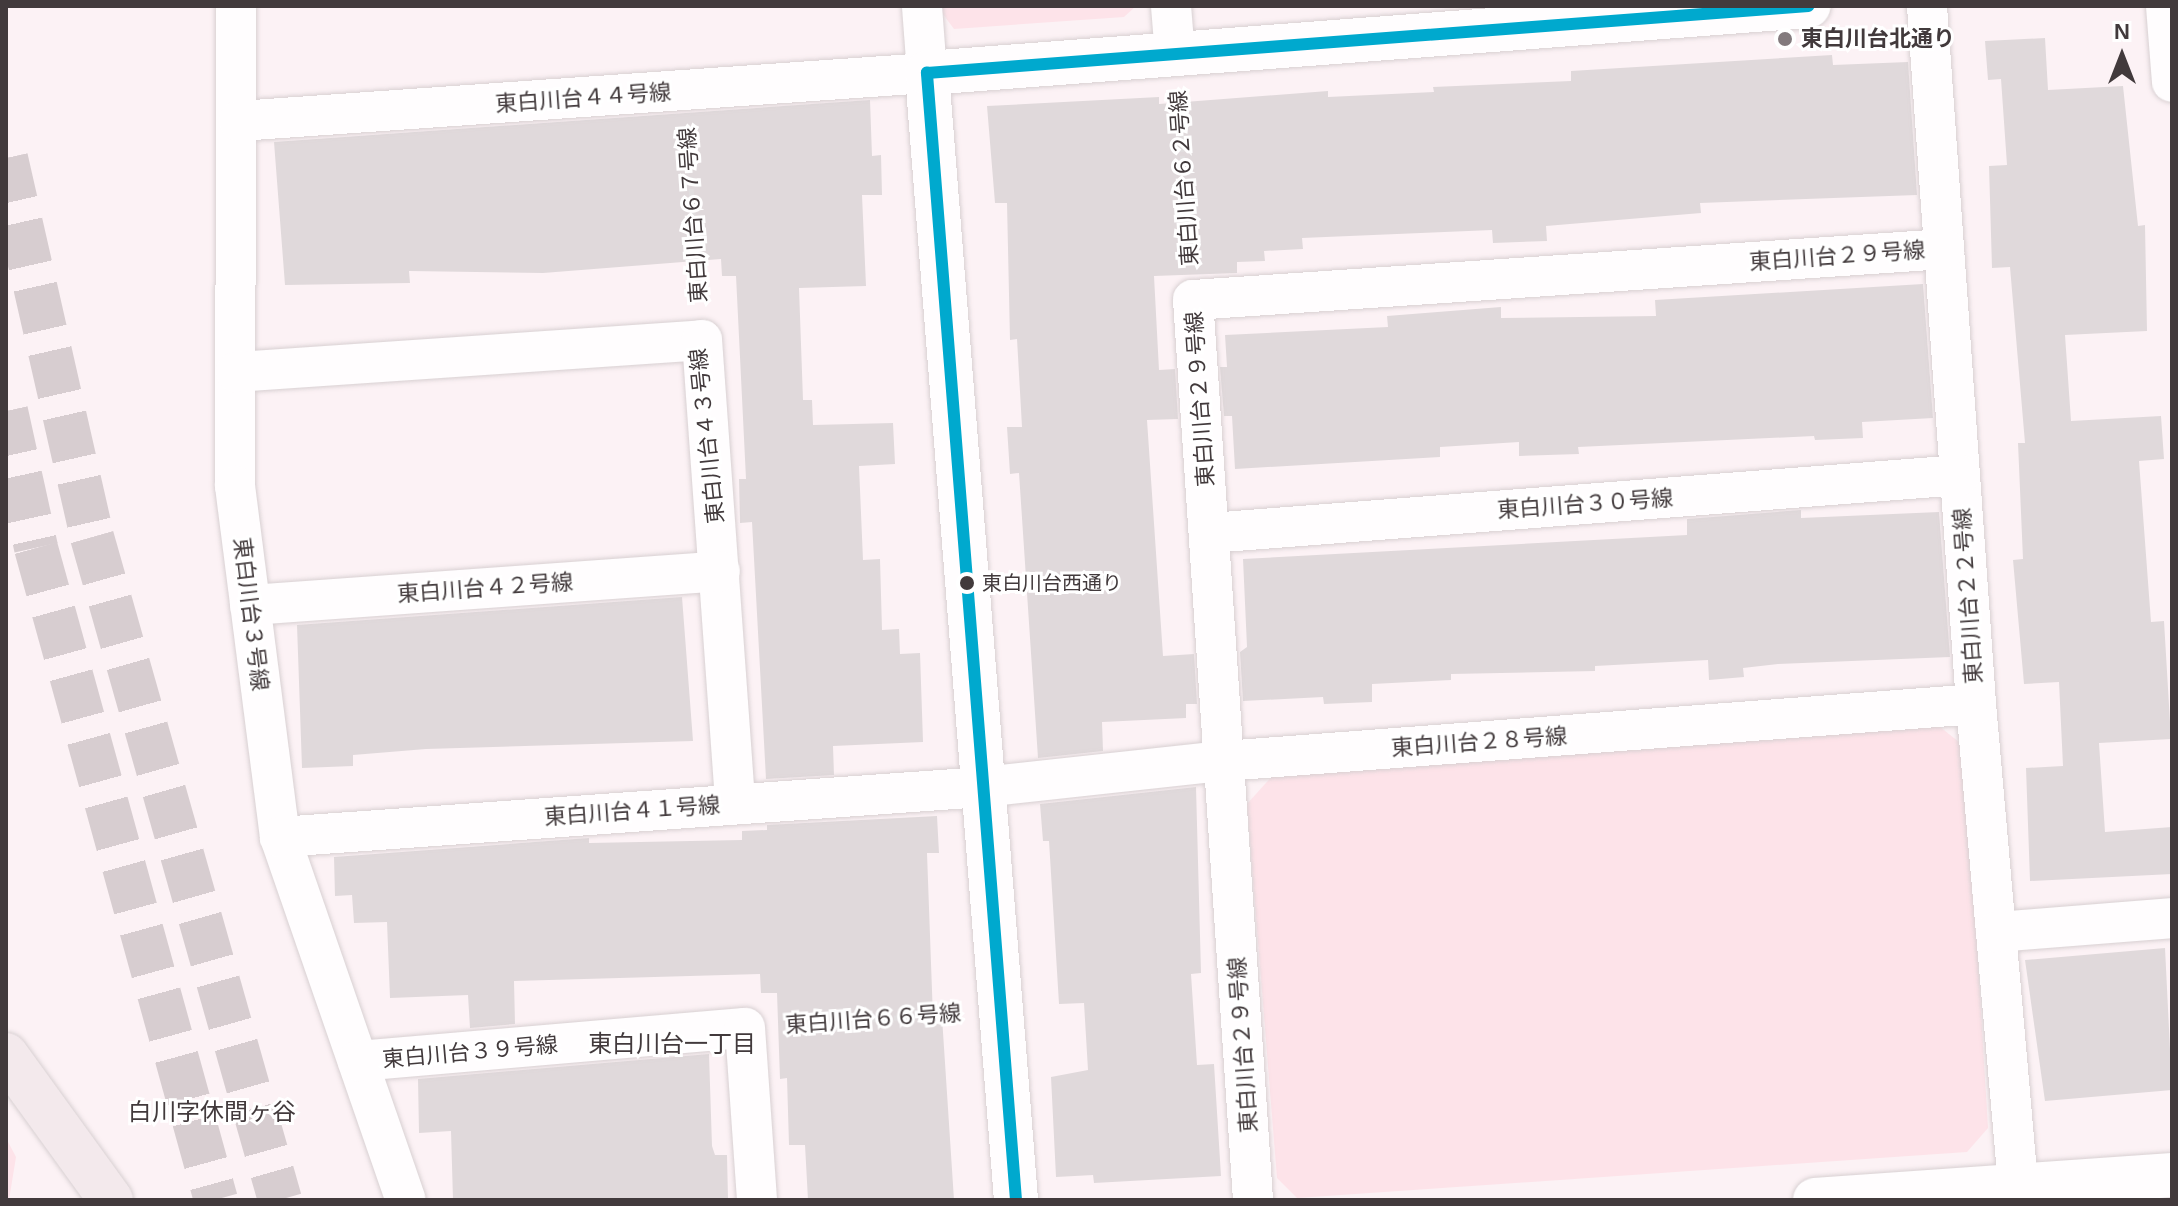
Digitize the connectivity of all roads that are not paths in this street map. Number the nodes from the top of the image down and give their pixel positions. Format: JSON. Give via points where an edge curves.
{"nodes":[{"id":1,"x":236,"y":6,"type":"edge"},
{"id":2,"x":922,"y":6,"type":"edge"},
{"id":3,"x":1171,"y":6,"type":"edge"},
{"id":4,"x":1808,"y":6,"type":"edge"},
{"id":5,"x":1927,"y":6,"type":"edge"},
{"id":6,"x":2166,"y":6,"type":"edge"},
{"id":7,"x":1175,"y":55,"type":"junction"},
{"id":8,"x":927,"y":73,"type":"junction"},
{"id":9,"x":2172,"y":82,"type":"edge"},
{"id":10,"x":239,"y":121,"type":"junction"},
{"id":11,"x":1944,"y":249,"type":"junction"},
{"id":12,"x":236,"y":372,"type":"junction"},
{"id":13,"x":1960,"y":475,"type":"junction"},
{"id":14,"x":1210,"y":533,"type":"junction"},
{"id":15,"x":720,"y":571,"type":"junction"},
{"id":16,"x":250,"y":605,"type":"junction"},
{"id":17,"x":1976,"y":704,"type":"junction"},
{"id":18,"x":1224,"y":761,"type":"junction"},
{"id":19,"x":983,"y":787,"type":"junction"},
{"id":20,"x":735,"y":803,"type":"junction"},
{"id":21,"x":280,"y":837,"type":"junction"},
{"id":22,"x":2172,"y":918,"type":"edge"},
{"id":23,"x":1996,"y":932,"type":"junction"},
{"id":24,"x":6,"y":1055,"type":"edge"},
{"id":25,"x":358,"y":1061,"type":"junction"},
{"id":26,"x":2172,"y":1175,"type":"edge"},
{"id":27,"x":2019,"y":1193,"type":"edge"},
{"id":28,"x":111,"y":1200,"type":"edge"},
{"id":29,"x":406,"y":1200,"type":"edge"},
{"id":30,"x":757,"y":1200,"type":"edge"},
{"id":31,"x":1016,"y":1200,"type":"edge"},
{"id":32,"x":1253,"y":1200,"type":"edge"},
{"id":33,"x":1815,"y":1200,"type":"edge"}],
"edges":[{"from":1,"to":10,"type":"street","name":"東白川台３号線"},
{"from":2,"to":8,"type":"street"},
{"from":3,"to":7,"type":"street"},
{"from":4,"to":7,"type":"street"},
{"from":5,"to":11,"type":"street","name":"東白川台２２号線"},
{"from":6,"to":9,"type":"street"},
{"from":7,"to":8,"type":"street"},
{"from":8,"to":10,"type":"street","name":"東白川台４４号線"},
{"from":8,"to":19,"type":"street"},
{"from":10,"to":12,"type":"street","name":"東白川台３号線"},
{"from":11,"to":13,"type":"street","name":"東白川台２２号線"},
{"from":11,"to":14,"type":"street","name":"東白川台２９号線","via":[[1193,300]]},
{"from":12,"to":15,"type":"street","name":"東白川台４３号線","via":[[702,340]]},
{"from":12,"to":16,"type":"street","name":"東白川台３号線","via":[[235,486]]},
{"from":13,"to":14,"type":"street","name":"東白川台３０号線"},
{"from":13,"to":17,"type":"street","name":"東白川台２２号線"},
{"from":14,"to":18,"type":"street","name":"東白川台２９号線"},
{"from":15,"to":16,"type":"street","name":"東白川台４２号線"},
{"from":15,"to":20,"type":"street","name":"東白川台４３号線"},
{"from":16,"to":21,"type":"street","name":"東白川台３号線"},
{"from":17,"to":18,"type":"street","name":"東白川台２８号線"},
{"from":17,"to":23,"type":"street","name":"東白川台２２号線"},
{"from":18,"to":19,"type":"street","name":"東白川台２８号線"},
{"from":18,"to":32,"type":"street","name":"東白川台２９号線"},
{"from":19,"to":20,"type":"street","name":"東白川台４１号線"},
{"from":19,"to":31,"type":"street"},
{"from":20,"to":21,"type":"street","name":"東白川台４１号線"},
{"from":21,"to":25,"type":"street","name":"東白川台３号線"},
{"from":22,"to":23,"type":"street"},
{"from":23,"to":27,"type":"street","name":"東白川台２２号線"},
{"from":24,"to":28,"type":"main road"},
{"from":25,"to":29,"type":"street","name":"東白川台３号線"},
{"from":25,"to":30,"type":"street","name":"東白川台３９号線","via":[[745,1028]]},
{"from":26,"to":27,"type":"street"},
{"from":27,"to":33,"type":"street"}]}
